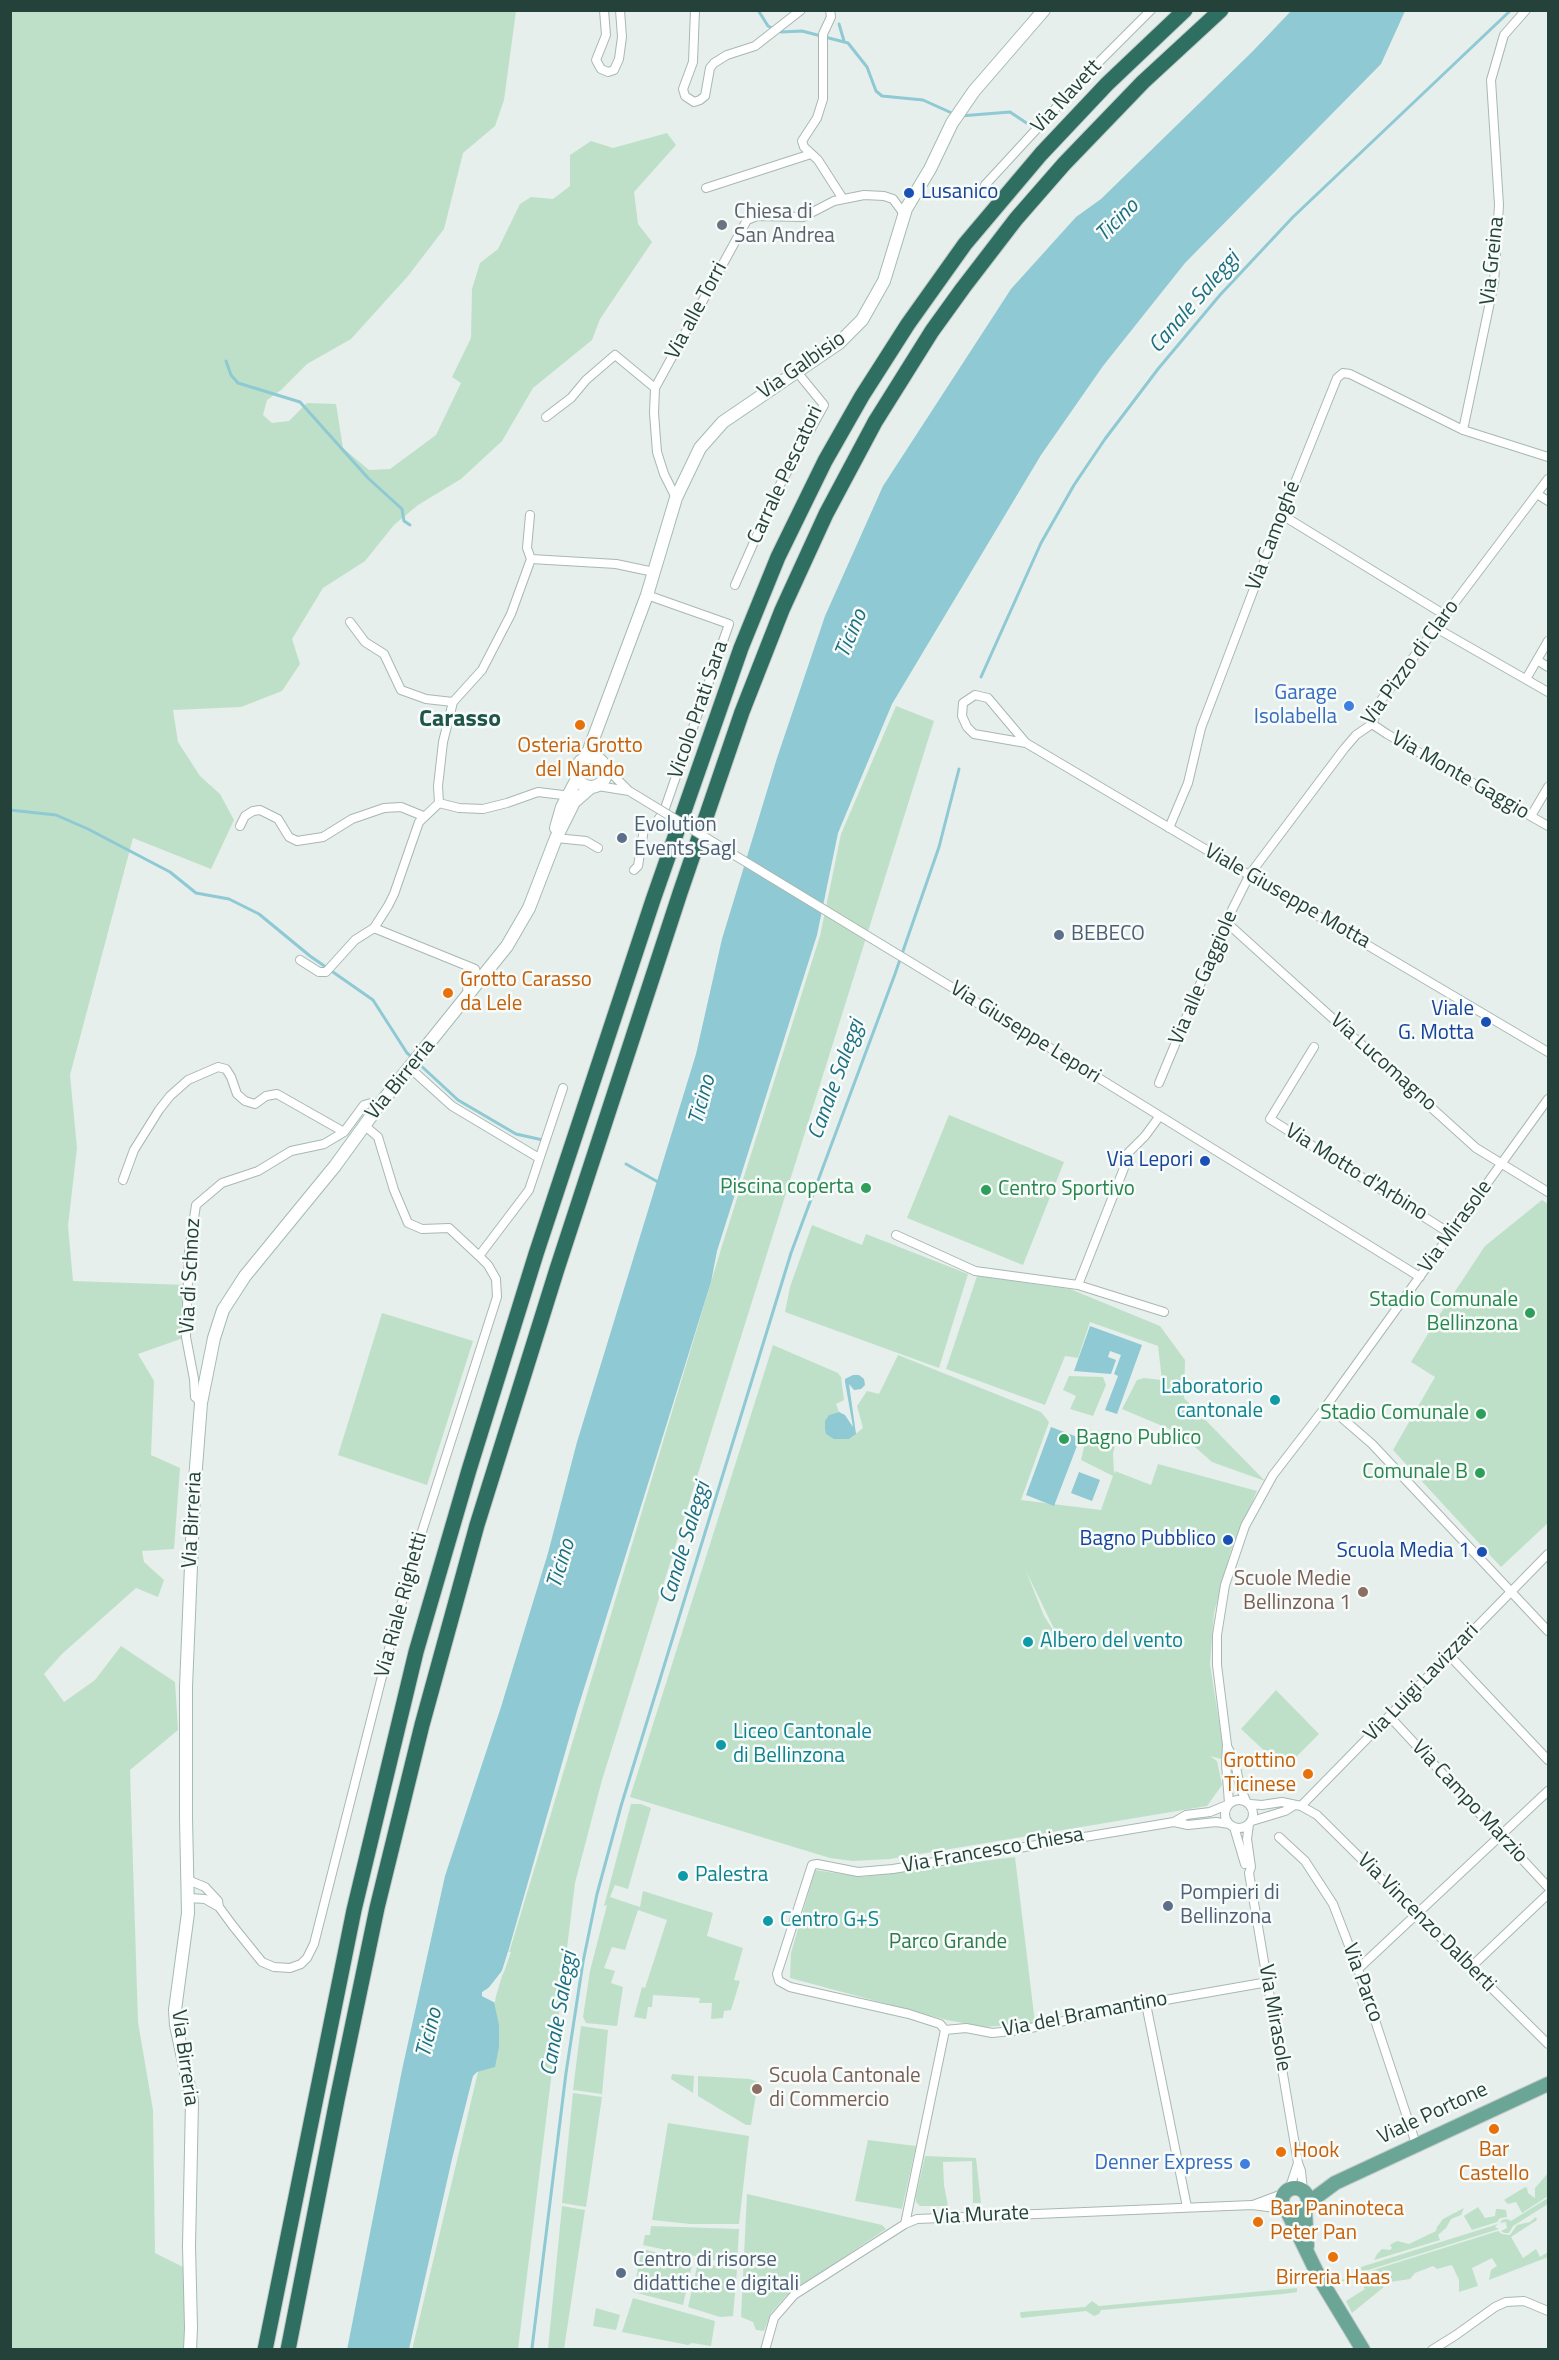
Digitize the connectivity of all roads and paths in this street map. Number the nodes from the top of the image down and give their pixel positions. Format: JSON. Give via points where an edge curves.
{"nodes":[{"id":1,"x":604,"y":10,"type":"edge"},
{"id":2,"x":620,"y":10,"type":"edge"},
{"id":3,"x":695,"y":10,"type":"edge"},
{"id":4,"x":801,"y":10,"type":"edge"},
{"id":5,"x":830,"y":10,"type":"edge"},
{"id":6,"x":1044,"y":10,"type":"edge"},
{"id":7,"x":1151,"y":10,"type":"edge"},
{"id":8,"x":1185,"y":10,"type":"edge"},
{"id":9,"x":1221,"y":10,"type":"edge"},
{"id":10,"x":1526,"y":10,"type":"edge"},
{"id":11,"x":811,"y":154,"type":"junction"},
{"id":12,"x":985,"y":185,"type":"dead end"},
{"id":13,"x":706,"y":188,"type":"dead end"},
{"id":14,"x":843,"y":199,"type":"junction"},
{"id":15,"x":904,"y":214,"type":"junction"},
{"id":16,"x":797,"y":372,"type":"junction"},
{"id":17,"x":655,"y":388,"type":"junction"},
{"id":18,"x":546,"y":417,"type":"dead end"},
{"id":19,"x":1463,"y":430,"type":"junction"},
{"id":20,"x":1548,"y":457,"type":"edge"},
{"id":21,"x":1548,"y":479,"type":"edge"},
{"id":22,"x":1537,"y":494,"type":"junction"},
{"id":23,"x":676,"y":498,"type":"junction"},
{"id":24,"x":1548,"y":501,"type":"edge"},
{"id":25,"x":530,"y":515,"type":"dead end"},
{"id":26,"x":1282,"y":515,"type":"junction"},
{"id":27,"x":531,"y":559,"type":"junction"},
{"id":28,"x":654,"y":572,"type":"junction"},
{"id":29,"x":735,"y":585,"type":"dead end"},
{"id":30,"x":647,"y":595,"type":"junction"},
{"id":31,"x":1445,"y":615,"type":"junction"},
{"id":32,"x":350,"y":622,"type":"dead end"},
{"id":33,"x":1436,"y":628,"type":"junction"},
{"id":34,"x":1548,"y":641,"type":"edge"},
{"id":35,"x":1537,"y":660,"type":"junction"},
{"id":36,"x":1548,"y":667,"type":"edge"},
{"id":37,"x":1526,"y":679,"type":"junction"},
{"id":38,"x":1548,"y":692,"type":"edge"},
{"id":39,"x":453,"y":702,"type":"junction"},
{"id":40,"x":1372,"y":724,"type":"junction"},
{"id":41,"x":594,"y":737,"type":"junction"},
{"id":42,"x":1026,"y":743,"type":"junction"},
{"id":43,"x":586,"y":758,"type":"junction"},
{"id":44,"x":602,"y":764,"type":"junction"},
{"id":45,"x":577,"y":779,"type":"junction"},
{"id":46,"x":594,"y":787,"type":"junction"},
{"id":47,"x":1548,"y":787,"type":"edge"},
{"id":48,"x":632,"y":792,"type":"junction"},
{"id":49,"x":572,"y":796,"type":"junction"},
{"id":50,"x":439,"y":803,"type":"junction"},
{"id":51,"x":423,"y":816,"type":"junction"},
{"id":52,"x":1531,"y":816,"type":"junction"},
{"id":53,"x":240,"y":826,"type":"dead end"},
{"id":54,"x":1548,"y":826,"type":"edge"},
{"id":55,"x":1169,"y":828,"type":"junction"},
{"id":56,"x":556,"y":838,"type":"junction"},
{"id":57,"x":598,"y":848,"type":"dead end"},
{"id":58,"x":634,"y":870,"type":"dead end"},
{"id":59,"x":1250,"y":874,"type":"junction"},
{"id":60,"x":1226,"y":922,"type":"junction"},
{"id":61,"x":374,"y":928,"type":"junction"},
{"id":62,"x":300,"y":960,"type":"dead end"},
{"id":63,"x":469,"y":995,"type":"junction"},
{"id":64,"x":1314,"y":1047,"type":"dead end"},
{"id":65,"x":1548,"y":1052,"type":"edge"},
{"id":66,"x":411,"y":1066,"type":"junction"},
{"id":67,"x":1159,"y":1083,"type":"dead end"},
{"id":68,"x":563,"y":1088,"type":"dead end"},
{"id":69,"x":1548,"y":1098,"type":"edge"},
{"id":70,"x":380,"y":1104,"type":"junction"},
{"id":71,"x":1159,"y":1117,"type":"junction"},
{"id":72,"x":364,"y":1125,"type":"junction"},
{"id":73,"x":344,"y":1132,"type":"junction"},
{"id":74,"x":539,"y":1158,"type":"junction"},
{"id":75,"x":1502,"y":1164,"type":"junction"},
{"id":76,"x":123,"y":1180,"type":"dead end"},
{"id":77,"x":1548,"y":1192,"type":"edge"},
{"id":78,"x":1451,"y":1234,"type":"junction"},
{"id":79,"x":896,"y":1235,"type":"dead end"},
{"id":80,"x":479,"y":1256,"type":"junction"},
{"id":81,"x":1420,"y":1277,"type":"junction"},
{"id":82,"x":1078,"y":1285,"type":"junction"},
{"id":83,"x":1164,"y":1312,"type":"dead end"},
{"id":84,"x":201,"y":1403,"type":"junction"},
{"id":85,"x":1327,"y":1405,"type":"junction"},
{"id":86,"x":1548,"y":1554,"type":"edge"},
{"id":87,"x":1512,"y":1592,"type":"junction"},
{"id":88,"x":1548,"y":1631,"type":"edge"},
{"id":89,"x":1449,"y":1655,"type":"junction"},
{"id":90,"x":1390,"y":1717,"type":"junction"},
{"id":91,"x":1227,"y":1745,"type":"junction"},
{"id":92,"x":1548,"y":1760,"type":"edge"},
{"id":93,"x":1548,"y":1791,"type":"edge"},
{"id":94,"x":1248,"y":1803,"type":"junction"},
{"id":95,"x":1228,"y":1804,"type":"junction"},
{"id":96,"x":1297,"y":1806,"type":"junction"},
{"id":97,"x":1174,"y":1822,"type":"junction"},
{"id":98,"x":1250,"y":1822,"type":"junction"},
{"id":99,"x":1231,"y":1826,"type":"junction"},
{"id":100,"x":1500,"y":1836,"type":"junction"},
{"id":101,"x":1279,"y":1837,"type":"dead end"},
{"id":102,"x":812,"y":1865,"type":"joint"},
{"id":103,"x":1249,"y":1873,"type":"junction"},
{"id":104,"x":188,"y":1880,"type":"junction"},
{"id":105,"x":1548,"y":1887,"type":"edge"},
{"id":106,"x":1548,"y":1894,"type":"edge"},
{"id":107,"x":189,"y":1898,"type":"junction"},
{"id":108,"x":219,"y":1907,"type":"junction"},
{"id":109,"x":1417,"y":1914,"type":"junction"},
{"id":110,"x":1472,"y":1967,"type":"junction"},
{"id":111,"x":1358,"y":1969,"type":"junction"},
{"id":112,"x":1268,"y":1982,"type":"junction"},
{"id":113,"x":1146,"y":2004,"type":"junction"},
{"id":114,"x":945,"y":2030,"type":"junction"},
{"id":115,"x":1548,"y":2044,"type":"edge"},
{"id":116,"x":1548,"y":2084,"type":"edge"},
{"id":117,"x":1416,"y":2144,"type":"junction"},
{"id":118,"x":1298,"y":2163,"type":"junction"},
{"id":119,"x":1298,"y":2197,"type":"junction"},
{"id":120,"x":1252,"y":2205,"type":"junction"},
{"id":121,"x":1187,"y":2207,"type":"junction"},
{"id":122,"x":1286,"y":2211,"type":"junction"},
{"id":123,"x":905,"y":2224,"type":"junction"},
{"id":124,"x":1307,"y":2248,"type":"junction"},
{"id":125,"x":1548,"y":2311,"type":"edge"},
{"id":126,"x":190,"y":2349,"type":"edge"},
{"id":127,"x":265,"y":2349,"type":"edge"},
{"id":128,"x":288,"y":2349,"type":"edge"},
{"id":129,"x":765,"y":2349,"type":"edge"},
{"id":130,"x":1363,"y":2349,"type":"edge"},
{"id":131,"x":1432,"y":2349,"type":"edge"}],
"edges":[{"from":1,"to":2,"type":"street","via":[[606,35],[596,60],[608,72],[614,70],[619,60]]},
{"from":3,"to":4,"type":"street","via":[[692,67],[683,89],[691,101],[705,96],[714,63],[755,46]]},
{"from":5,"to":11,"type":"street","via":[[823,37],[823,99],[817,118],[802,141]]},
{"from":6,"to":15,"type":"street","name":"Via Galbisio","via":[[957,115]]},
{"from":7,"to":12,"type":"street","name":"Via Navett"},
{"from":8,"to":127,"type":"highway","via":[[1041,154],[965,244],[908,324],[825,461],[778,557],[741,648],[652,900],[544,1231],[416,1652],[351,1921]]},
{"from":9,"to":128,"type":"highway","via":[[1143,82],[1064,164],[963,288],[902,377],[848,470],[766,648],[680,893],[557,1269],[441,1651],[372,1931]]},
{"from":10,"to":19,"type":"street","name":"Via Greina","via":[[1504,35],[1491,80],[1499,205],[1495,271]]},
{"from":11,"to":13,"type":"street"},
{"from":11,"to":14,"type":"street"},
{"from":14,"to":15,"type":"street","name":"Via alle Torri","via":[[884,196],[893,199]]},
{"from":14,"to":17,"type":"street","name":"Via alle Torri","via":[[802,217],[757,216],[747,220]]},
{"from":15,"to":16,"type":"street","name":"Via Galbisio","via":[[884,281],[868,311],[848,336]]},
{"from":16,"to":23,"type":"street","name":"Via Galbisio","via":[[737,411],[710,435]]},
{"from":16,"to":29,"type":"street","name":"Carrale Pescatori","via":[[824,405],[776,492]]},
{"from":17,"to":18,"type":"street","via":[[615,355]]},
{"from":17,"to":23,"type":"street","name":"Via alle Torri","via":[[657,452]]},
{"from":19,"to":20,"type":"street"},
{"from":19,"to":26,"type":"street","name":"Via Camoghé","via":[[1343,374],[1337,378]]},
{"from":21,"to":22,"type":"street","name":"Via Pizzo di Claro"},
{"from":22,"to":24,"type":"street"},
{"from":22,"to":31,"type":"street","name":"Via Pizzo di Claro"},
{"from":23,"to":28,"type":"street","name":"Via Galbisio"},
{"from":25,"to":27,"type":"street","via":[[527,548]]},
{"from":26,"to":31,"type":"street"},
{"from":26,"to":55,"type":"street","name":"Via Camoghé","via":[[1201,728],[1188,783]]},
{"from":27,"to":28,"type":"street","via":[[616,564]]},
{"from":27,"to":39,"type":"street","via":[[511,614],[482,670]]},
{"from":28,"to":30,"type":"street","name":"Via Galbisio"},
{"from":30,"to":41,"type":"street","name":"Via Galbisio"},
{"from":30,"to":58,"type":"street","name":"Vicolo Prati Sara","via":[[729,624],[664,811],[655,824],[644,829]]},
{"from":31,"to":33,"type":"street","name":"Via Pizzo di Claro"},
{"from":32,"to":39,"type":"street","via":[[365,642],[384,654],[401,690],[426,699]]},
{"from":33,"to":37,"type":"street"},
{"from":33,"to":40,"type":"street","name":"Via Pizzo di Claro","via":[[1382,699]]},
{"from":34,"to":35,"type":"street"},
{"from":35,"to":36,"type":"street"},
{"from":35,"to":37,"type":"street"},
{"from":37,"to":38,"type":"street"},
{"from":39,"to":50,"type":"street","via":[[443,742]]},
{"from":40,"to":52,"type":"street","name":"Via Monte Gaggio"},
{"from":40,"to":59,"type":"street","name":"Via Pizzo di Claro","via":[[1344,749]]},
{"from":41,"to":43,"type":"street","name":"Via Galbisio"},
{"from":41,"to":44,"type":"street"},
{"from":42,"to":42,"type":"street","name":"Viale Giuseppe Motta","via":[[988,698],[975,695],[963,703],[962,716],[974,734]]},
{"from":42,"to":55,"type":"street","name":"Viale Giuseppe Motta"},
{"from":43,"to":44,"type":"street"},
{"from":43,"to":45,"type":"street","via":[[576,766]]},
{"from":44,"to":46,"type":"street","via":[[604,780]]},
{"from":44,"to":48,"type":"street","name":"Via Giuseppe Lepori"},
{"from":45,"to":46,"type":"street","via":[[582,786]]},
{"from":45,"to":49,"type":"street","name":"Via Birreria"},
{"from":46,"to":48,"type":"street","name":"Via Giuseppe Lepori"},
{"from":46,"to":49,"type":"street","name":"Via Birreria"},
{"from":47,"to":52,"type":"street"},
{"from":48,"to":71,"type":"street","name":"Via Giuseppe Lepori","bridge":true},
{"from":49,"to":50,"type":"street","via":[[538,792],[483,809]]},
{"from":49,"to":56,"type":"street","name":"Via Birreria"},
{"from":50,"to":51,"type":"street"},
{"from":51,"to":53,"type":"street","via":[[400,807],[384,808],[352,819],[323,837],[297,841],[278,819],[260,810],[245,816]]},
{"from":51,"to":61,"type":"street","via":[[394,894]]},
{"from":52,"to":54,"type":"street","name":"Via Monte Gaggio"},
{"from":55,"to":59,"type":"street","name":"Viale Giuseppe Motta"},
{"from":56,"to":57,"type":"street","via":[[586,841]]},
{"from":56,"to":63,"type":"street","name":"Via Birreria","via":[[518,929]]},
{"from":59,"to":60,"type":"street","name":"Via alle Gaggiole"},
{"from":59,"to":65,"type":"street","name":"Viale Giuseppe Motta"},
{"from":60,"to":67,"type":"street","name":"Via alle Gaggiole"},
{"from":60,"to":75,"type":"street","name":"Via Lucomagno","via":[[1476,1148]]},
{"from":61,"to":62,"type":"street","via":[[355,940],[327,971],[319,972]]},
{"from":61,"to":63,"type":"street","via":[[475,969],[467,987]]},
{"from":63,"to":66,"type":"street","name":"Via Birreria"},
{"from":64,"to":78,"type":"street","name":"Via Motto d'Arbino","via":[[1270,1119]]},
{"from":66,"to":70,"type":"street","name":"Via Birreria"},
{"from":66,"to":74,"type":"street","via":[[452,1106]]},
{"from":68,"to":74,"type":"street"},
{"from":69,"to":75,"type":"street","name":"Via Mirasole"},
{"from":70,"to":72,"type":"street","name":"Via Birreria"},
{"from":70,"to":73,"type":"street","via":[[364,1105]]},
{"from":71,"to":81,"type":"street","name":"Via Giuseppe Lepori"},
{"from":71,"to":82,"type":"street","via":[[1126,1155]]},
{"from":72,"to":80,"type":"street","via":[[378,1137],[393,1190],[408,1223],[422,1229],[449,1228]]},
{"from":72,"to":84,"type":"street","name":"Via Birreria","via":[[227,1301],[214,1338]]},
{"from":73,"to":76,"type":"street","via":[[277,1094],[255,1104],[245,1101],[237,1094],[226,1069],[218,1067],[188,1080],[170,1096],[134,1150]]},
{"from":73,"to":84,"type":"street","name":"Via di Schnoz","via":[[320,1146],[294,1149],[258,1171],[222,1183],[196,1205],[189,1252],[186,1337],[195,1397]]},
{"from":74,"to":80,"type":"street","via":[[529,1190]]},
{"from":75,"to":77,"type":"street","name":"Via Lucomagno"},
{"from":75,"to":78,"type":"street","name":"Via Mirasole"},
{"from":78,"to":81,"type":"street","name":"Via Mirasole"},
{"from":79,"to":82,"type":"street","via":[[975,1271]]},
{"from":80,"to":108,"type":"street","name":"Via Riale Righetti","via":[[496,1279],[497,1297],[418,1544],[314,1944],[307,1958],[297,1966],[270,1966],[258,1959]]},
{"from":81,"to":85,"type":"street","name":"Via Mirasole"},
{"from":82,"to":83,"type":"street"},
{"from":84,"to":104,"type":"street","name":"Via Birreria","via":[[186,1687]]},
{"from":85,"to":87,"type":"street","via":[[1372,1444]]},
{"from":85,"to":91,"type":"street","name":"Via Mirasole","via":[[1273,1475],[1245,1526],[1231,1565],[1217,1635],[1219,1697]]},
{"from":86,"to":87,"type":"street","name":"Via Luigi Lavizzari"},
{"from":87,"to":88,"type":"street"},
{"from":87,"to":89,"type":"street","name":"Via Luigi Lavizzari"},
{"from":89,"to":90,"type":"street","name":"Via Luigi Lavizzari"},
{"from":89,"to":92,"type":"street"},
{"from":90,"to":96,"type":"street","name":"Via Luigi Lavizzari"},
{"from":90,"to":100,"type":"street","name":"Via Campo Marzio"},
{"from":91,"to":94,"type":"street","name":"Via Mirasole"},
{"from":91,"to":95,"type":"street","name":"Via Mirasole"},
{"from":93,"to":100,"type":"street"},
{"from":94,"to":95,"type":"street","via":[[1237,1799]]},
{"from":94,"to":96,"type":"street","via":[[1282,1802]]},
{"from":94,"to":98,"type":"street","via":[[1253,1812]]},
{"from":95,"to":97,"type":"street","name":"Via Francesco Chiesa"},
{"from":95,"to":99,"type":"street","via":[[1225,1817]]},
{"from":96,"to":98,"type":"street","name":"Via Luigi Lavizzari"},
{"from":96,"to":109,"type":"street","name":"Via Vincenzo Dalberti","via":[[1317,1815]]},
{"from":97,"to":99,"type":"street","name":"Via Francesco Chiesa"},
{"from":97,"to":102,"type":"street","name":"Via Francesco Chiesa","via":[[872,1871]]},
{"from":98,"to":99,"type":"street","via":[[1242,1828]]},
{"from":98,"to":103,"type":"street","name":"Via Mirasole"},
{"from":99,"to":103,"type":"street","name":"Via Mirasole"},
{"from":100,"to":105,"type":"street","name":"Via Campo Marzio"},
{"from":100,"to":109,"type":"street"},
{"from":101,"to":111,"type":"street","name":"Via Parco","via":[[1298,1852],[1324,1888]]},
{"from":102,"to":114,"type":"street","name":"Via del Bramantino","via":[[777,1974],[780,1981],[790,1987],[909,2014],[940,2024]]},
{"from":103,"to":112,"type":"street","name":"Via Mirasole"},
{"from":104,"to":107,"type":"street","name":"Via Birreria"},
{"from":104,"to":108,"type":"street","name":"Via Riale Righetti","via":[[205,1887],[218,1900]]},
{"from":106,"to":110,"type":"street"},
{"from":107,"to":108,"type":"street","via":[[205,1899]]},
{"from":107,"to":126,"type":"street","name":"Via Birreria","via":[[175,2010],[192,2101]]},
{"from":109,"to":110,"type":"street","name":"Via Vincenzo Dalberti"},
{"from":109,"to":111,"type":"street"},
{"from":110,"to":115,"type":"street","name":"Via Vincenzo Dalberti"},
{"from":111,"to":117,"type":"street","name":"Via Parco"},
{"from":112,"to":113,"type":"street","name":"Via del Bramantino"},
{"from":112,"to":118,"type":"street","name":"Via Mirasole"},
{"from":113,"to":114,"type":"street","name":"Via del Bramantino","via":[[1005,2033],[966,2028]]},
{"from":113,"to":121,"type":"street"},
{"from":114,"to":123,"type":"street"},
{"from":116,"to":117,"type":"main road","name":"Viale Portone"},
{"from":117,"to":119,"type":"main road","name":"Viale Portone"},
{"from":118,"to":119,"type":"street","name":"Via Mirasole"},
{"from":118,"to":119,"type":"street","name":"Via Mirasole"},
{"from":119,"to":120,"type":"street","name":"Via Murate"},
{"from":119,"to":122,"type":"main road","via":[[1282,2202]]},
{"from":119,"to":122,"type":"main road","via":[[1295,2214]]},
{"from":119,"to":124,"type":"main road"},
{"from":120,"to":121,"type":"street","name":"Via Murate"},
{"from":120,"to":122,"type":"street","name":"Via Murate"},
{"from":121,"to":123,"type":"street","name":"Via Murate","via":[[924,2218]]},
{"from":122,"to":124,"type":"main road"},
{"from":123,"to":129,"type":"street","name":"Via Murate","via":[[785,2302],[771,2325]]},
{"from":124,"to":130,"type":"main road","via":[[1320,2279]]},
{"from":125,"to":131,"type":"street","via":[[1524,2301],[1506,2302]]}]}
